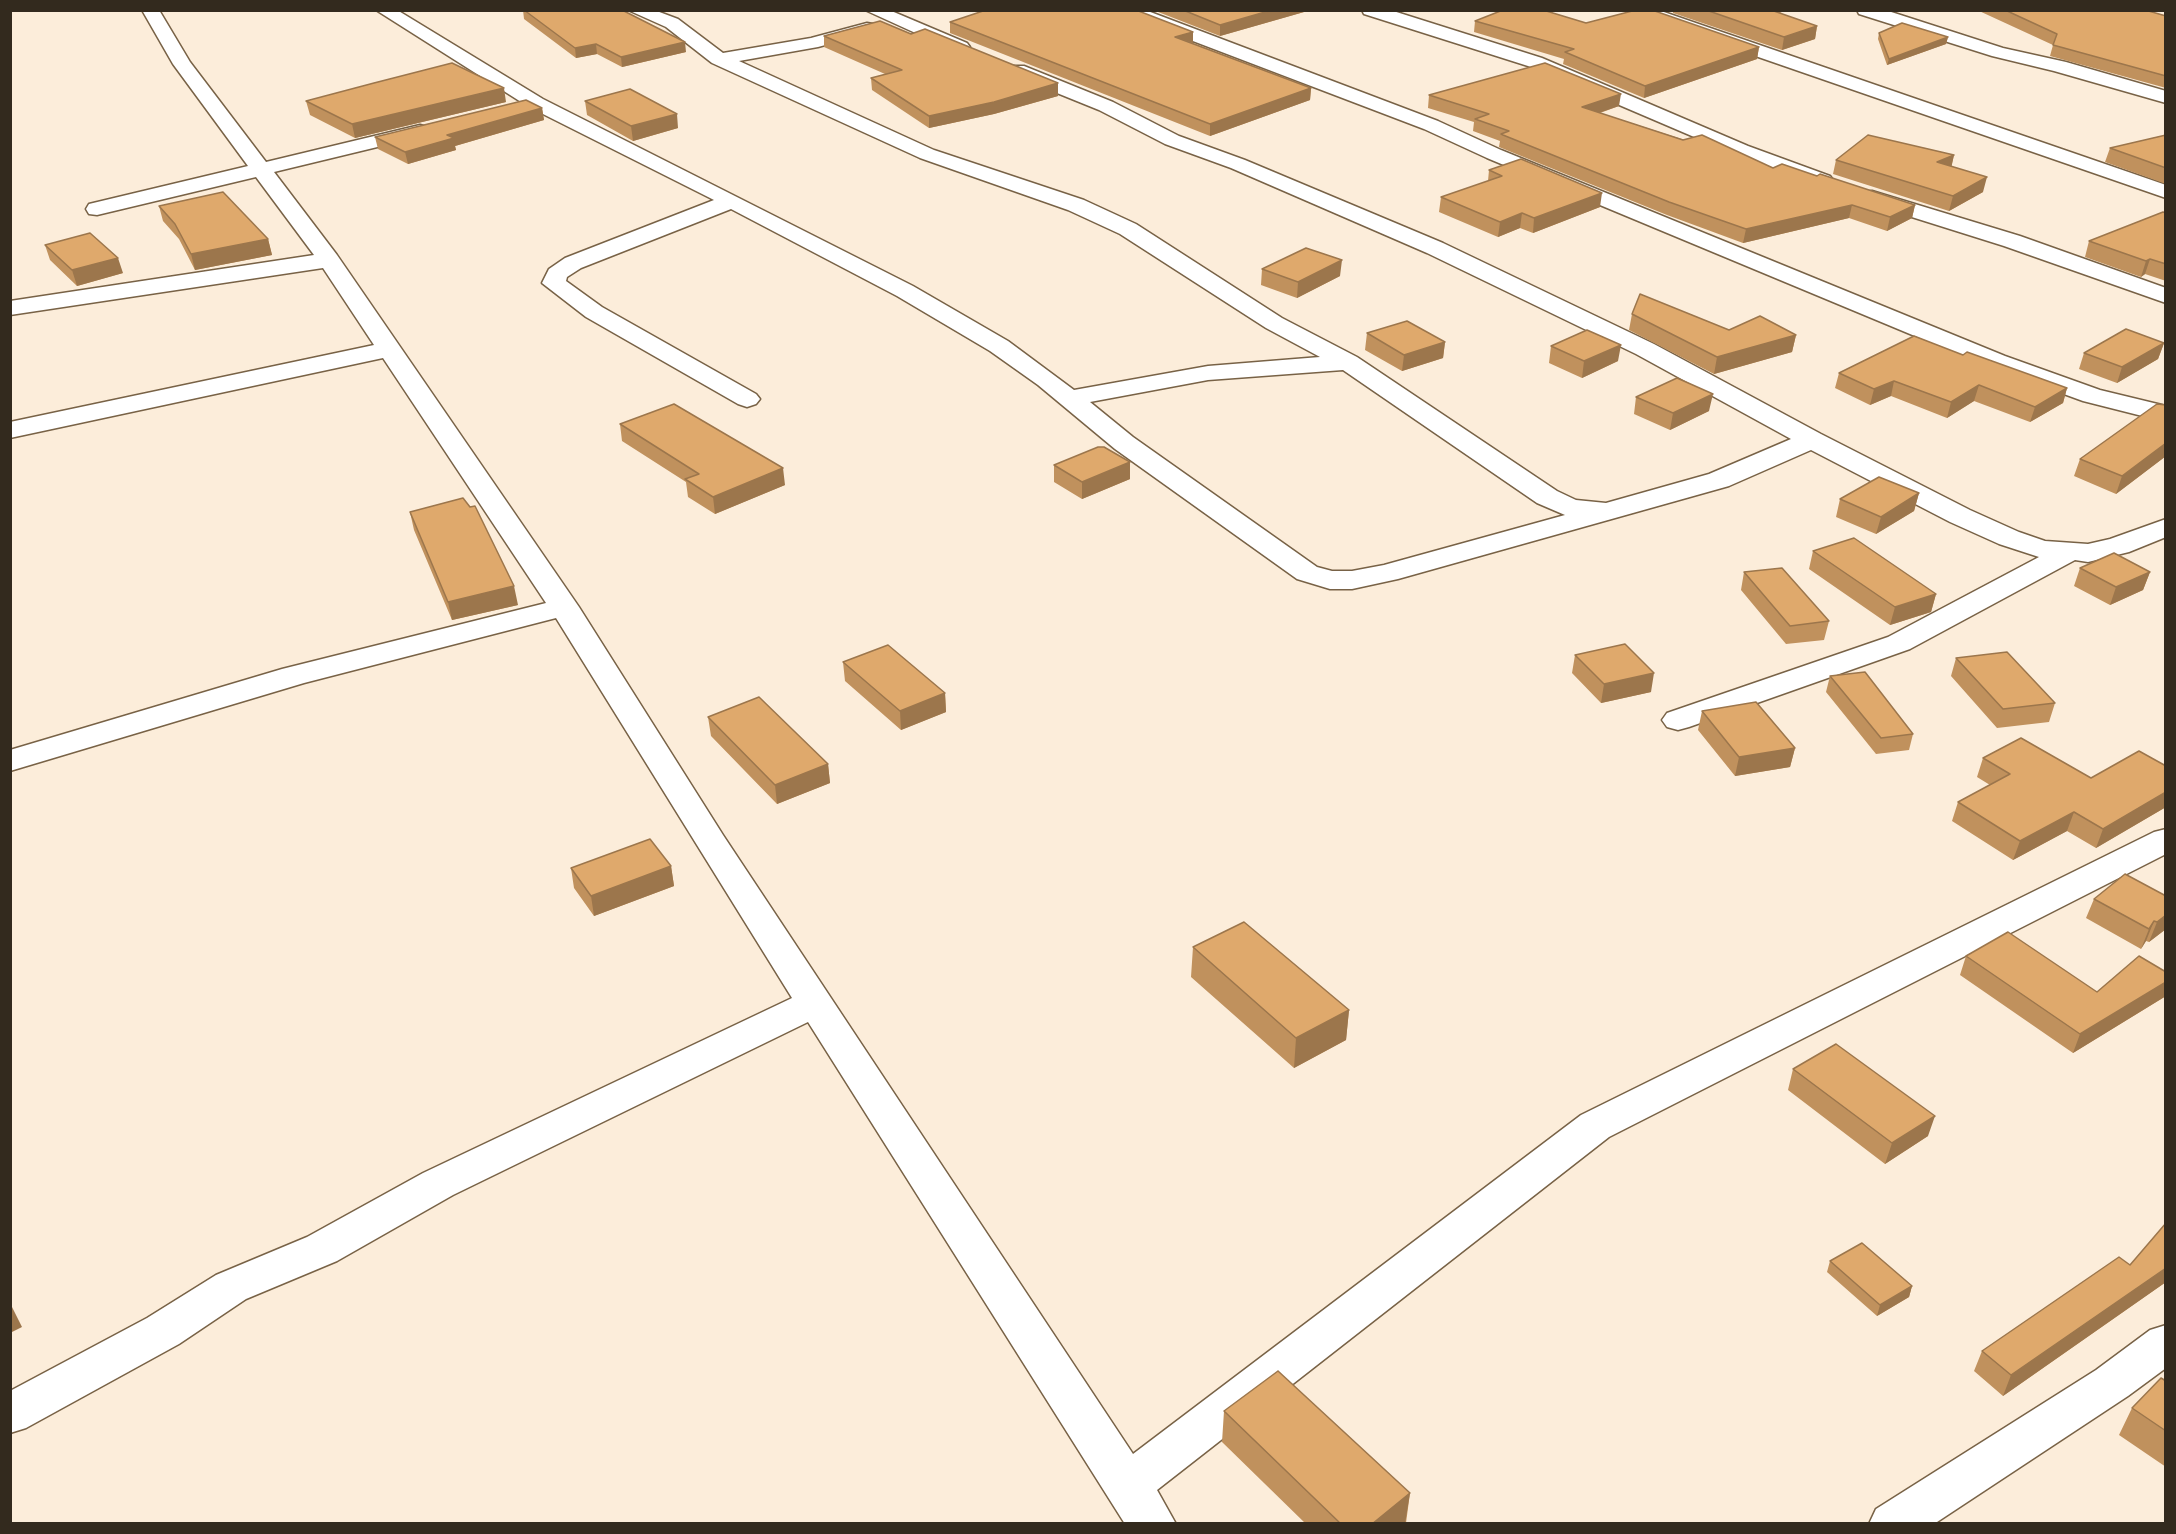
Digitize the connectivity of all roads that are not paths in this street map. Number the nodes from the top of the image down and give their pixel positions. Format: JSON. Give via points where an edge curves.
{"nodes":[{"id":1,"x":150,"y":10,"type":"edge"},
{"id":2,"x":384,"y":10,"type":"edge"},
{"id":3,"x":636,"y":10,"type":"edge"},
{"id":4,"x":873,"y":10,"type":"edge"},
{"id":5,"x":927,"y":10,"type":"edge"},
{"id":6,"x":1128,"y":10,"type":"edge"},
{"id":7,"x":1370,"y":10,"type":"edge"},
{"id":8,"x":1640,"y":10,"type":"edge"},
{"id":9,"x":1865,"y":10,"type":"edge"},
{"id":10,"x":896,"y":21,"type":"junction"},
{"id":11,"x":719,"y":59,"type":"junction"},
{"id":12,"x":2166,"y":98,"type":"edge"},
{"id":13,"x":445,"y":125,"type":"edge"},
{"id":14,"x":262,"y":168,"type":"junction"},
{"id":15,"x":2166,"y":192,"type":"edge"},
{"id":16,"x":732,"y":201,"type":"junction"},
{"id":17,"x":97,"y":209,"type":"dead end"},
{"id":18,"x":329,"y":260,"type":"junction"},
{"id":19,"x":2166,"y":296,"type":"edge"},
{"id":20,"x":10,"y":308,"type":"edge"},
{"id":21,"x":388,"y":349,"type":"junction"},
{"id":22,"x":1348,"y":362,"type":"junction"},
{"id":23,"x":1070,"y":398,"type":"dead end"},
{"id":24,"x":747,"y":399,"type":"dead end"},
{"id":25,"x":2166,"y":414,"type":"edge"},
{"id":26,"x":10,"y":430,"type":"edge"},
{"id":27,"x":1812,"y":440,"type":"junction"},
{"id":28,"x":1615,"y":510,"type":"junction"},
{"id":29,"x":2166,"y":526,"type":"edge"},
{"id":30,"x":2067,"y":553,"type":"junction"},
{"id":31,"x":564,"y":607,"type":"junction"},
{"id":32,"x":1678,"y":720,"type":"dead end"},
{"id":33,"x":10,"y":761,"type":"edge"},
{"id":34,"x":2166,"y":840,"type":"edge"},
{"id":35,"x":814,"y":1003,"type":"junction"},
{"id":36,"x":2166,"y":1343,"type":"edge"},
{"id":37,"x":10,"y":1414,"type":"edge"},
{"id":38,"x":1128,"y":1485,"type":"junction"},
{"id":39,"x":1152,"y":1524,"type":"edge"},
{"id":40,"x":1893,"y":1524,"type":"edge"}],
"edges":[{"from":1,"to":14,"type":"street","via":[[182,64]]},
{"from":2,"to":16,"type":"street","via":[[525,106]]},
{"from":3,"to":11,"type":"street","via":[[672,23]]},
{"from":4,"to":10,"type":"street"},
{"from":5,"to":10,"type":"street"},
{"from":6,"to":25,"type":"street","via":[[1412,117],[1976,353],[2092,396]]},
{"from":7,"to":19,"type":"street","via":[[1535,62],[1741,150]]},
{"from":8,"to":15,"type":"street"},
{"from":9,"to":12,"type":"street"},
{"from":10,"to":11,"type":"street","via":[[812,43]]},
{"from":10,"to":27,"type":"street","via":[[1106,106],[1172,140],[1435,248],[1645,349]]},
{"from":11,"to":22,"type":"street","via":[[927,154],[1076,205],[1128,229],[1274,323]]},
{"from":13,"to":14,"type":"street"},
{"from":14,"to":17,"type":"street"},
{"from":14,"to":18,"type":"street"},
{"from":16,"to":24,"type":"street","via":[[573,263],[556,274],[554,283],[594,312]]},
{"from":16,"to":28,"type":"street","via":[[905,291],[999,346],[1124,443],[1307,573],[1330,580],[1352,580],[1388,573]]},
{"from":18,"to":20,"type":"street"},
{"from":18,"to":21,"type":"street"},
{"from":21,"to":26,"type":"street"},
{"from":21,"to":31,"type":"street"},
{"from":22,"to":23,"type":"street","via":[[1208,373]]},
{"from":22,"to":28,"type":"street","via":[[1547,497],[1571,508]]},
{"from":27,"to":28,"type":"street","via":[[1719,480]]},
{"from":27,"to":30,"type":"street","via":[[1999,533],[2042,549]]},
{"from":29,"to":30,"type":"street","via":[[2119,546],[2088,554]]},
{"from":30,"to":32,"type":"street","via":[[1899,643]]},
{"from":31,"to":33,"type":"street","via":[[293,676]]},
{"from":31,"to":35,"type":"street"},
{"from":34,"to":38,"type":"street","via":[[1595,1126]]},
{"from":35,"to":37,"type":"street","via":[[438,1184],[322,1249],[231,1287],[163,1331]]},
{"from":35,"to":38,"type":"street"},
{"from":36,"to":40,"type":"street","via":[[2112,1383]]},
{"from":38,"to":39,"type":"street"}]}
